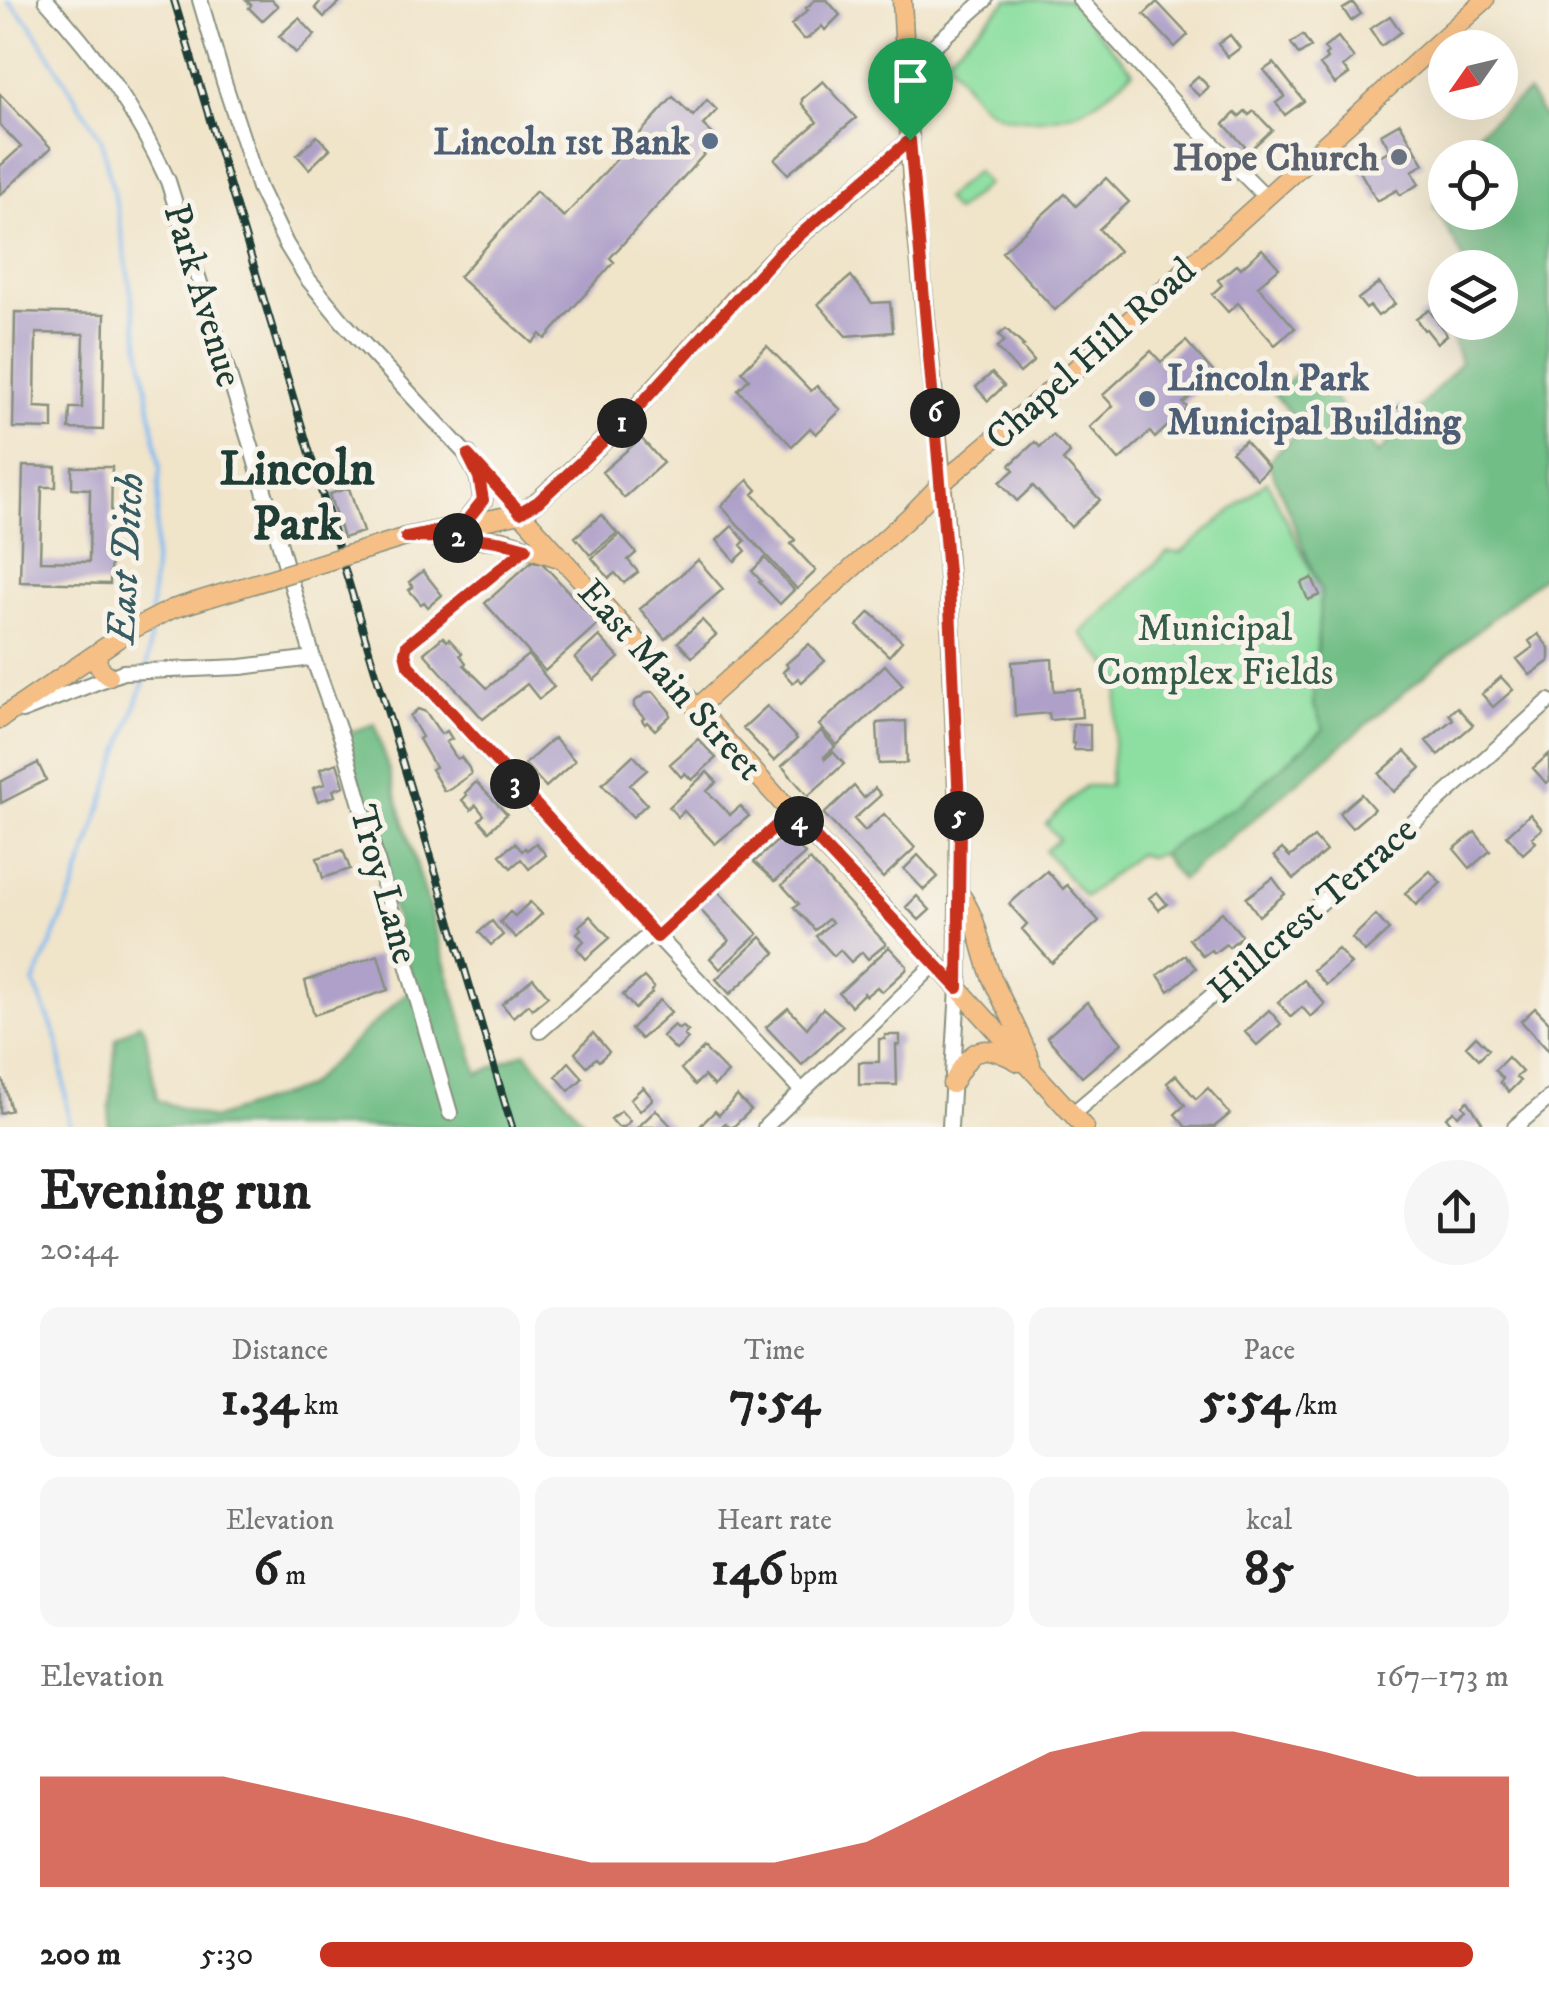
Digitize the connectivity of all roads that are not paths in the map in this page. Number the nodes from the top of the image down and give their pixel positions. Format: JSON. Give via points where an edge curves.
{"nodes":[{"id":1,"x":46,"y":0,"type":"edge"},
{"id":2,"x":200,"y":0,"type":"edge"},
{"id":3,"x":902,"y":0,"type":"edge"},
{"id":4,"x":984,"y":0,"type":"edge"},
{"id":5,"x":1080,"y":0,"type":"edge"},
{"id":6,"x":1485,"y":0,"type":"edge"},
{"id":7,"x":906,"y":53,"type":"junction"},
{"id":8,"x":910,"y":140,"type":"junction"},
{"id":9,"x":1266,"y":197,"type":"junction"},
{"id":10,"x":468,"y":455,"type":"junction"},
{"id":11,"x":942,"y":483,"type":"junction"},
{"id":12,"x":520,"y":512,"type":"junction"},
{"id":13,"x":463,"y":525,"type":"junction"},
{"id":14,"x":406,"y":537,"type":"junction"},
{"id":15,"x":526,"y":548,"type":"junction"},
{"id":16,"x":564,"y":560,"type":"junction"},
{"id":17,"x":98,"y":652,"type":"junction"},
{"id":18,"x":313,"y":658,"type":"junction"},
{"id":19,"x":109,"y":676,"type":"junction"},
{"id":20,"x":1549,"y":701,"type":"edge"},
{"id":21,"x":697,"y":708,"type":"junction"},
{"id":22,"x":1,"y":719,"type":"edge"},
{"id":23,"x":791,"y":812,"type":"junction"},
{"id":24,"x":960,"y":893,"type":"junction"},
{"id":25,"x":655,"y":934,"type":"junction"},
{"id":26,"x":936,"y":964,"type":"junction"},
{"id":27,"x":958,"y":988,"type":"junction"},
{"id":28,"x":540,"y":1030,"type":"dead end"},
{"id":29,"x":1033,"y":1070,"type":"junction"},
{"id":30,"x":952,"y":1084,"type":"junction"},
{"id":31,"x":802,"y":1090,"type":"junction"},
{"id":32,"x":1549,"y":1098,"type":"edge"},
{"id":33,"x":450,"y":1113,"type":"dead end"},
{"id":34,"x":1075,"y":1117,"type":"edge"},
{"id":35,"x":765,"y":1127,"type":"edge"},
{"id":36,"x":950,"y":1127,"type":"edge"},
{"id":37,"x":1516,"y":1127,"type":"edge"}],
"edges":[{"from":1,"to":18,"type":"street","name":"Park Avenue","via":[[117,86],[168,181]]},
{"from":2,"to":10,"type":"street","via":[[259,188],[286,244],[319,295]]},
{"from":3,"to":7,"type":"main road"},
{"from":4,"to":7,"type":"street","via":[[931,48]]},
{"from":5,"to":9,"type":"street"},
{"from":6,"to":9,"type":"main road","name":"Chapel Hill Road"},
{"from":7,"to":8,"type":"main road"},
{"from":8,"to":11,"type":"main road"},
{"from":8,"to":12,"type":"main road","via":[[780,252],[612,434]]},
{"from":9,"to":11,"type":"main road","name":"Chapel Hill Road"},
{"from":10,"to":12,"type":"street"},
{"from":10,"to":13,"type":"main road","via":[[483,500]]},
{"from":11,"to":21,"type":"main road","name":"Chapel Hill Road"},
{"from":11,"to":24,"type":"main road"},
{"from":12,"to":13,"type":"main road"},
{"from":12,"to":16,"type":"main road","name":"East Main Street"},
{"from":13,"to":14,"type":"main road"},
{"from":14,"to":15,"type":"main road","via":[[502,540]]},
{"from":14,"to":17,"type":"main road","bridge":true,"via":[[172,610]]},
{"from":15,"to":16,"type":"main road"},
{"from":15,"to":25,"type":"street","via":[[407,645],[408,665]]},
{"from":16,"to":21,"type":"main road","name":"East Main Street"},
{"from":17,"to":19,"type":"main road","via":[[100,669]]},
{"from":17,"to":22,"type":"main road"},
{"from":18,"to":19,"type":"street"},
{"from":18,"to":33,"type":"street","name":"Troy Lane"},
{"from":19,"to":22,"type":"street"},
{"from":20,"to":34,"type":"street","name":"Hillcrest Terrace"},
{"from":21,"to":23,"type":"main road","name":"East Main Street"},
{"from":23,"to":25,"type":"street"},
{"from":23,"to":26,"type":"main road","name":"East Main Street"},
{"from":24,"to":27,"type":"main road"},
{"from":24,"to":29,"type":"main road"},
{"from":25,"to":28,"type":"street"},
{"from":25,"to":31,"type":"street"},
{"from":26,"to":27,"type":"main road","name":"East Main Street"},
{"from":26,"to":31,"type":"street"},
{"from":27,"to":29,"type":"main road","name":"East Main Street"},
{"from":27,"to":30,"type":"street"},
{"from":29,"to":30,"type":"main road","via":[[998,1051],[981,1051],[966,1060]]},
{"from":29,"to":34,"type":"main road","name":"East Main Street"},
{"from":30,"to":36,"type":"street"},
{"from":31,"to":35,"type":"street"},
{"from":32,"to":37,"type":"street"}]}
